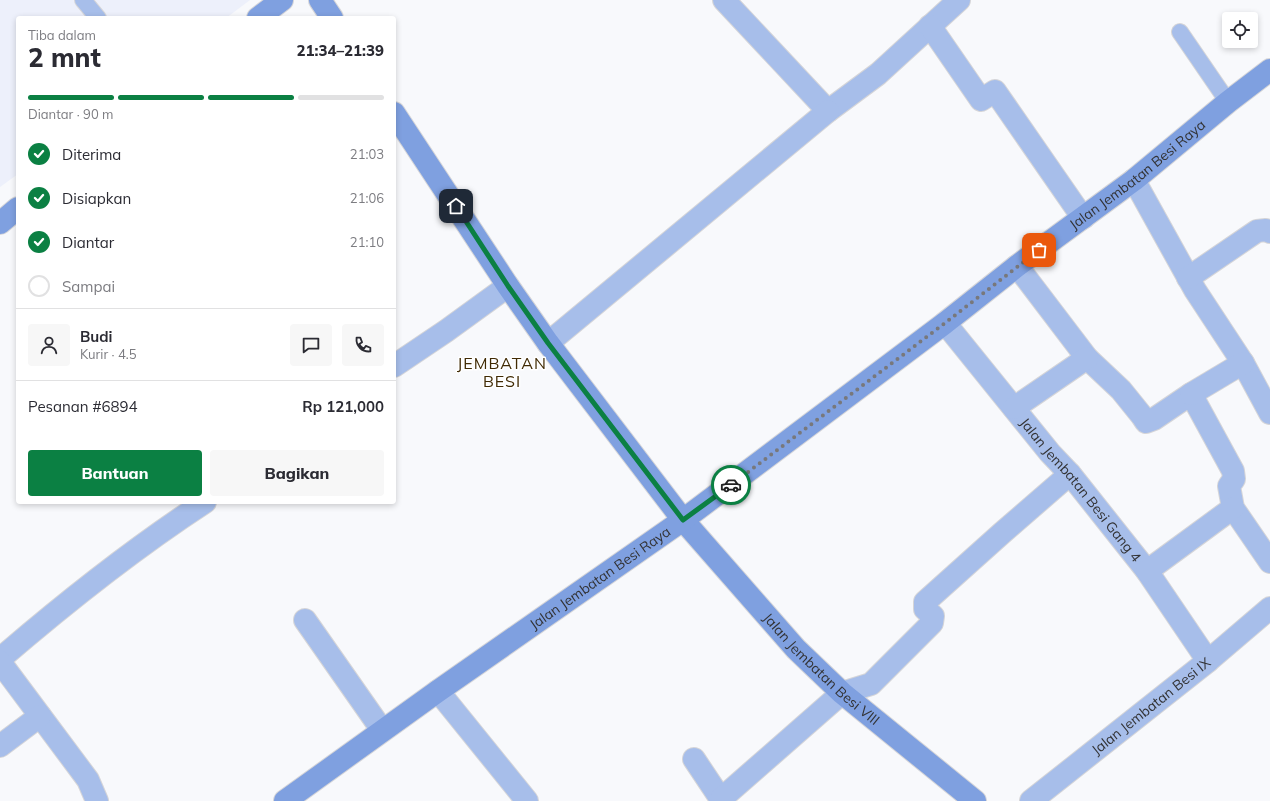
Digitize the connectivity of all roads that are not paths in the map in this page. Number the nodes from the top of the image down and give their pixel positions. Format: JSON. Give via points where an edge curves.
{"nodes":[{"id":1,"x":83,"y":0,"type":"edge"},
{"id":2,"x":282,"y":0,"type":"edge"},
{"id":3,"x":320,"y":0,"type":"edge"},
{"id":4,"x":724,"y":0,"type":"edge"},
{"id":5,"x":959,"y":0,"type":"edge"},
{"id":6,"x":96,"y":16,"type":"edge"},
{"id":7,"x":261,"y":16,"type":"edge"},
{"id":8,"x":331,"y":16,"type":"edge"},
{"id":9,"x":930,"y":26,"type":"junction"},
{"id":10,"x":1180,"y":32,"type":"dead end"},
{"id":11,"x":1270,"y":70,"type":"edge"},
{"id":12,"x":1228,"y":102,"type":"junction"},
{"id":13,"x":828,"y":111,"type":"junction"},
{"id":14,"x":396,"y":116,"type":"edge"},
{"id":15,"x":1134,"y":180,"type":"junction"},
{"id":16,"x":16,"y":210,"type":"edge"},
{"id":17,"x":1083,"y":218,"type":"junction"},
{"id":18,"x":0,"y":222,"type":"edge"},
{"id":19,"x":1270,"y":232,"type":"edge"},
{"id":20,"x":1017,"y":266,"type":"junction"},
{"id":21,"x":1188,"y":278,"type":"junction"},
{"id":22,"x":508,"y":286,"type":"junction"},
{"id":23,"x":945,"y":323,"type":"junction"},
{"id":24,"x":548,"y":343,"type":"junction"},
{"id":25,"x":1087,"y":358,"type":"junction"},
{"id":26,"x":1243,"y":363,"type":"junction"},
{"id":27,"x":396,"y":365,"type":"edge"},
{"id":28,"x":1191,"y":394,"type":"junction"},
{"id":29,"x":1014,"y":408,"type":"junction"},
{"id":30,"x":1270,"y":413,"type":"edge"},
{"id":31,"x":1070,"y":474,"type":"junction"},
{"id":32,"x":202,"y":504,"type":"edge"},
{"id":33,"x":1233,"y":508,"type":"junction"},
{"id":34,"x":683,"y":520,"type":"junction"},
{"id":35,"x":1270,"y":562,"type":"edge"},
{"id":36,"x":1148,"y":571,"type":"junction"},
{"id":37,"x":1270,"y":608,"type":"edge"},
{"id":38,"x":305,"y":620,"type":"dead end"},
{"id":39,"x":0,"y":660,"type":"edge"},
{"id":40,"x":1208,"y":661,"type":"junction"},
{"id":41,"x":438,"y":691,"type":"junction"},
{"id":42,"x":842,"y":692,"type":"junction"},
{"id":43,"x":40,"y":716,"type":"junction"},
{"id":44,"x":382,"y":730,"type":"junction"},
{"id":45,"x":0,"y":746,"type":"edge"},
{"id":46,"x":694,"y":758,"type":"dead end"},
{"id":47,"x":721,"y":800,"type":"edge"},
{"id":48,"x":97,"y":801,"type":"edge"},
{"id":49,"x":285,"y":801,"type":"edge"},
{"id":50,"x":527,"y":801,"type":"edge"},
{"id":51,"x":975,"y":801,"type":"edge"},
{"id":52,"x":1031,"y":801,"type":"edge"}],
"edges":[{"from":1,"to":6,"type":"lane"},
{"from":2,"to":7,"type":"street"},
{"from":3,"to":8,"type":"street"},
{"from":4,"to":13,"type":"street"},
{"from":5,"to":9,"type":"street"},
{"from":9,"to":13,"type":"street","via":[[878,74]]},
{"from":9,"to":17,"type":"street","via":[[982,100],[995,91]]},
{"from":10,"to":12,"type":"lane"},
{"from":11,"to":12,"type":"street","name":"Jalan Jembatan Besi Raya"},
{"from":12,"to":15,"type":"street","name":"Jalan Jembatan Besi Raya"},
{"from":13,"to":24,"type":"street"},
{"from":14,"to":22,"type":"street","name":"Jalan Jembatan Besi VIII"},
{"from":15,"to":17,"type":"street","name":"Jalan Jembatan Besi Raya"},
{"from":15,"to":21,"type":"street"},
{"from":16,"to":18,"type":"street"},
{"from":17,"to":20,"type":"street","name":"Jalan Jembatan Besi Raya"},
{"from":19,"to":21,"type":"street","via":[[1257,231]]},
{"from":20,"to":23,"type":"street","name":"Jalan Jembatan Besi Raya"},
{"from":20,"to":25,"type":"street"},
{"from":21,"to":26,"type":"street"},
{"from":22,"to":24,"type":"street","name":"Jalan Jembatan Besi VIII"},
{"from":22,"to":27,"type":"street"},
{"from":23,"to":29,"type":"street","name":"Jalan Jembatan Besi Gang 4"},
{"from":23,"to":34,"type":"street","name":"Jalan Jembatan Besi Raya"},
{"from":24,"to":34,"type":"street","name":"Jalan Jembatan Besi VIII"},
{"from":25,"to":28,"type":"street","via":[[1121,390],[1146,422]]},
{"from":25,"to":29,"type":"street"},
{"from":26,"to":28,"type":"street"},
{"from":26,"to":30,"type":"street"},
{"from":28,"to":33,"type":"street","via":[[1233,471],[1234,479],[1229,486]]},
{"from":29,"to":31,"type":"street","name":"Jalan Jembatan Besi Gang 4"},
{"from":31,"to":36,"type":"street","name":"Jalan Jembatan Besi Gang 4"},
{"from":31,"to":42,"type":"street","via":[[925,602],[925,609],[933,616],[932,623],[871,684]]},
{"from":32,"to":39,"type":"street","via":[[166,527],[46,620]]},
{"from":33,"to":35,"type":"street"},
{"from":33,"to":36,"type":"street"},
{"from":34,"to":41,"type":"street","name":"Jalan Jembatan Besi Raya"},
{"from":34,"to":42,"type":"street","name":"Jalan Jembatan Besi VIII","via":[[796,649]]},
{"from":36,"to":40,"type":"street","name":"Jalan Jembatan Besi Gang 4"},
{"from":37,"to":40,"type":"street","name":"Jalan Jembatan Besi IX"},
{"from":38,"to":44,"type":"street"},
{"from":39,"to":43,"type":"street"},
{"from":40,"to":52,"type":"street","name":"Jalan Jembatan Besi IX"},
{"from":41,"to":44,"type":"street","name":"Jalan Jembatan Besi Raya"},
{"from":41,"to":50,"type":"street"},
{"from":42,"to":47,"type":"street"},
{"from":42,"to":51,"type":"street","name":"Jalan Jembatan Besi VIII"},
{"from":43,"to":45,"type":"street"},
{"from":43,"to":48,"type":"street","via":[[88,780]]},
{"from":44,"to":49,"type":"street","name":"Jalan Jembatan Besi Raya"},
{"from":46,"to":47,"type":"street"}]}
